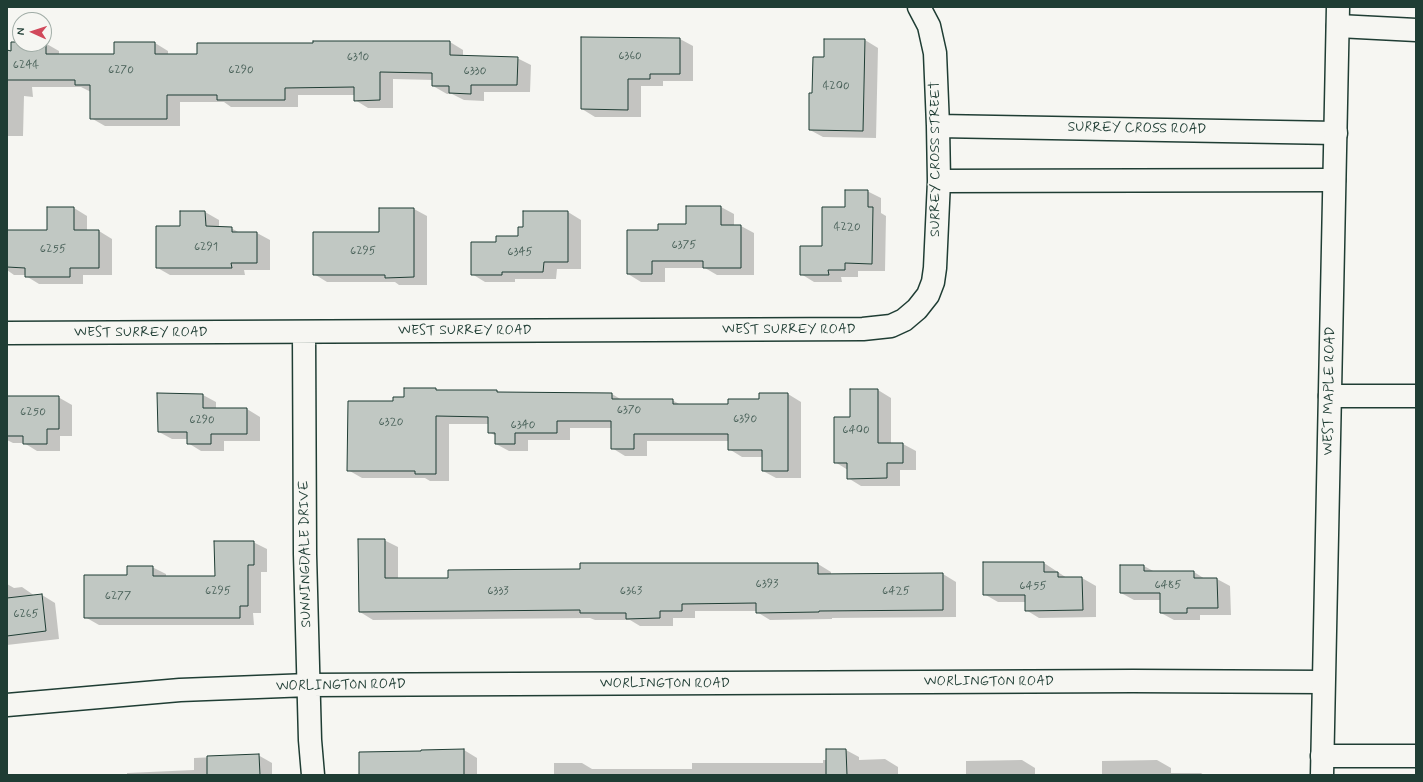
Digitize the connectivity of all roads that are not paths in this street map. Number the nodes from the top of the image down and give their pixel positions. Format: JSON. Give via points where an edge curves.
{"nodes":[{"id":1,"x":919,"y":7,"type":"edge"},
{"id":2,"x":1338,"y":17,"type":"edge"},
{"id":3,"x":1416,"y":30,"type":"edge"},
{"id":4,"x":938,"y":126,"type":"junction"},
{"id":5,"x":1336,"y":132,"type":"junction"},
{"id":6,"x":1334,"y":180,"type":"junction"},
{"id":7,"x":939,"y":181,"type":"junction"},
{"id":8,"x":917,"y":309,"type":"joint"},
{"id":9,"x":304,"y":332,"type":"junction"},
{"id":10,"x":7,"y":333,"type":"edge"},
{"id":11,"x":1330,"y":396,"type":"junction"},
{"id":12,"x":1416,"y":396,"type":"edge"},
{"id":13,"x":1323,"y":682,"type":"junction"},
{"id":14,"x":309,"y":685,"type":"junction"},
{"id":15,"x":7,"y":705,"type":"edge"},
{"id":16,"x":1416,"y":756,"type":"edge"},
{"id":17,"x":1322,"y":766,"type":"edge"},
{"id":18,"x":313,"y":775,"type":"edge"}],
"edges":[{"from":1,"to":4,"type":"street","name":"SURREY CROSS STREET","via":[[929,26],[935,53]]},
{"from":2,"to":3,"type":"street"},
{"from":2,"to":5,"type":"street","name":"WEST MAPLE ROAD"},
{"from":4,"to":5,"type":"street","name":"SURREY CROSS ROAD"},
{"from":4,"to":7,"type":"street","name":"SURREY CROSS STREET"},
{"from":5,"to":6,"type":"street","name":"WEST MAPLE ROAD"},
{"from":6,"to":7,"type":"street"},
{"from":6,"to":11,"type":"street","name":"WEST MAPLE ROAD"},
{"from":7,"to":8,"type":"street","name":"SURREY CROSS STREET","via":[[933,282],[928,295]]},
{"from":8,"to":9,"type":"street","name":"WEST SURREY ROAD","via":[[904,320],[891,326],[863,329]]},
{"from":9,"to":10,"type":"street","name":"WEST SURREY ROAD"},
{"from":9,"to":14,"type":"street","name":"SUNNINGDALE DRIVE","via":[[305,554]]},
{"from":11,"to":12,"type":"street"},
{"from":11,"to":13,"type":"street","name":"WEST MAPLE ROAD"},
{"from":13,"to":14,"type":"street","name":"WORLINGTON ROAD"},
{"from":13,"to":17,"type":"street","name":"WEST MAPLE ROAD"},
{"from":14,"to":15,"type":"street","name":"WORLINGTON ROAD","via":[[180,690]]},
{"from":14,"to":18,"type":"street","name":"SUNNINGDALE DRIVE"},
{"from":16,"to":17,"type":"street"}]}
